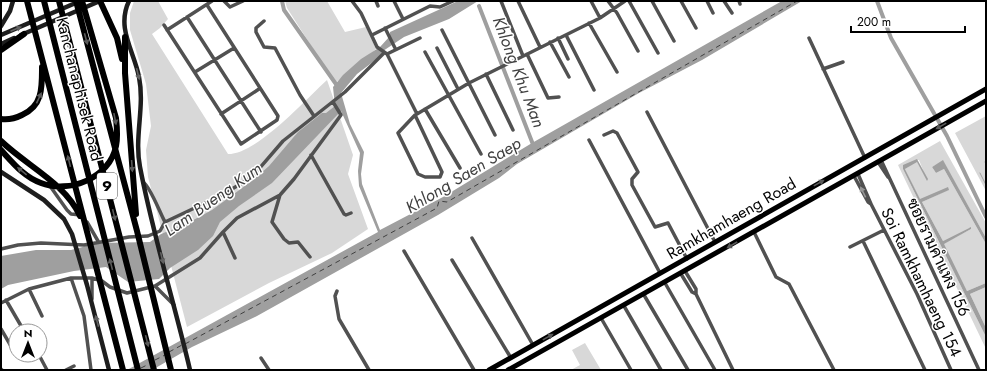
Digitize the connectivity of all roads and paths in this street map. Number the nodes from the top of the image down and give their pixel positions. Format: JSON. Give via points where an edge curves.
{"nodes":[{"id":1,"x":13,"y":1,"type":"edge"},
{"id":2,"x":27,"y":1,"type":"edge"},
{"id":3,"x":44,"y":1,"type":"edge"},
{"id":4,"x":59,"y":1,"type":"edge"},
{"id":5,"x":76,"y":1,"type":"edge"},
{"id":6,"x":79,"y":1,"type":"edge"},
{"id":7,"x":82,"y":1,"type":"edge"},
{"id":8,"x":100,"y":1,"type":"edge"},
{"id":9,"x":129,"y":1,"type":"edge"},
{"id":10,"x":212,"y":1,"type":"edge"},
{"id":11,"x":224,"y":1,"type":"edge"},
{"id":12,"x":243,"y":1,"type":"edge"},
{"id":13,"x":352,"y":1,"type":"edge"},
{"id":14,"x":376,"y":1,"type":"edge"},
{"id":15,"x":394,"y":1,"type":"edge"},
{"id":16,"x":430,"y":1,"type":"edge"},
{"id":17,"x":453,"y":1,"type":"edge"},
{"id":18,"x":502,"y":1,"type":"edge"},
{"id":19,"x":518,"y":1,"type":"edge"},
{"id":20,"x":591,"y":1,"type":"edge"},
{"id":21,"x":608,"y":1,"type":"edge"},
{"id":22,"x":625,"y":1,"type":"edge"},
{"id":23,"x":629,"y":1,"type":"edge"},
{"id":24,"x":652,"y":1,"type":"edge"},
{"id":25,"x":681,"y":1,"type":"edge"},
{"id":26,"x":707,"y":1,"type":"edge"},
{"id":27,"x":724,"y":1,"type":"edge"},
{"id":28,"x":207,"y":5,"type":"junction"},
{"id":29,"x":378,"y":6,"type":"dead end"},
{"id":30,"x":434,"y":6,"type":"junction"},
{"id":31,"x":613,"y":10,"type":"junction"},
{"id":32,"x":714,"y":13,"type":"dead end"},
{"id":33,"x":732,"y":13,"type":"dead end"},
{"id":34,"x":187,"y":17,"type":"junction"},
{"id":35,"x":600,"y":18,"type":"junction"},
{"id":36,"x":403,"y":19,"type":"junction"},
{"id":37,"x":264,"y":21,"type":"dead end"},
{"id":38,"x":589,"y":23,"type":"junction"},
{"id":39,"x":164,"y":25,"type":"dead end"},
{"id":40,"x":1,"y":26,"type":"edge"},
{"id":41,"x":385,"y":28,"type":"junction"},
{"id":42,"x":696,"y":28,"type":"dead end"},
{"id":43,"x":167,"y":30,"type":"junction"},
{"id":44,"x":442,"y":30,"type":"dead end"},
{"id":45,"x":24,"y":34,"type":"junction"},
{"id":46,"x":1,"y":35,"type":"edge"},
{"id":47,"x":372,"y":35,"type":"junction"},
{"id":48,"x":566,"y":35,"type":"junction"},
{"id":49,"x":125,"y":37,"type":"junction"},
{"id":50,"x":420,"y":38,"type":"dead end"},
{"id":51,"x":558,"y":38,"type":"junction"},
{"id":52,"x":809,"y":38,"type":"dead end"},
{"id":53,"x":674,"y":40,"type":"dead end"},
{"id":54,"x":550,"y":42,"type":"junction"},
{"id":55,"x":1,"y":44,"type":"edge"},
{"id":56,"x":395,"y":47,"type":"junction"},
{"id":57,"x":540,"y":47,"type":"junction"},
{"id":58,"x":234,"y":48,"type":"junction"},
{"id":59,"x":437,"y":48,"type":"dead end"},
{"id":60,"x":1,"y":50,"type":"edge"},
{"id":61,"x":638,"y":51,"type":"dead end"},
{"id":62,"x":425,"y":52,"type":"dead end"},
{"id":63,"x":384,"y":53,"type":"junction"},
{"id":64,"x":658,"y":53,"type":"dead end"},
{"id":65,"x":525,"y":55,"type":"junction"},
{"id":66,"x":42,"y":58,"type":"junction"},
{"id":67,"x":568,"y":59,"type":"dead end"},
{"id":68,"x":213,"y":60,"type":"junction"},
{"id":69,"x":843,"y":62,"type":"dead end"},
{"id":70,"x":823,"y":69,"type":"junction"},
{"id":71,"x":125,"y":72,"type":"junction"},
{"id":72,"x":195,"y":72,"type":"junction"},
{"id":73,"x":617,"y":72,"type":"dead end"},
{"id":74,"x":486,"y":74,"type":"junction"},
{"id":75,"x":569,"y":77,"type":"dead end"},
{"id":76,"x":469,"y":82,"type":"junction"},
{"id":77,"x":259,"y":89,"type":"junction"},
{"id":78,"x":458,"y":89,"type":"junction"},
{"id":79,"x":986,"y":89,"type":"edge"},
{"id":80,"x":594,"y":90,"type":"dead end"},
{"id":81,"x":448,"y":94,"type":"junction"},
{"id":82,"x":559,"y":97,"type":"dead end"},
{"id":83,"x":240,"y":100,"type":"junction"},
{"id":84,"x":986,"y":101,"type":"edge"},
{"id":85,"x":334,"y":102,"type":"junction"},
{"id":86,"x":426,"y":109,"type":"junction"},
{"id":87,"x":647,"y":112,"type":"dead end"},
{"id":88,"x":221,"y":114,"type":"junction"},
{"id":89,"x":416,"y":115,"type":"junction"},
{"id":90,"x":314,"y":116,"type":"junction"},
{"id":91,"x":1,"y":119,"type":"edge"},
{"id":92,"x":513,"y":130,"type":"dead end"},
{"id":93,"x":261,"y":132,"type":"junction"},
{"id":94,"x":496,"y":135,"type":"dead end"},
{"id":95,"x":604,"y":135,"type":"dead end"},
{"id":96,"x":589,"y":140,"type":"dead end"},
{"id":97,"x":1,"y":141,"type":"edge"},
{"id":98,"x":1,"y":150,"type":"edge"},
{"id":99,"x":481,"y":154,"type":"dead end"},
{"id":100,"x":311,"y":155,"type":"junction"},
{"id":101,"x":865,"y":158,"type":"junction"},
{"id":102,"x":880,"y":161,"type":"junction"},
{"id":103,"x":460,"y":168,"type":"dead end"},
{"id":104,"x":1,"y":172,"type":"edge"},
{"id":105,"x":856,"y":175,"type":"junction"},
{"id":106,"x":143,"y":182,"type":"junction"},
{"id":107,"x":50,"y":186,"type":"junction"},
{"id":108,"x":280,"y":195,"type":"junction"},
{"id":109,"x":781,"y":205,"type":"junction"},
{"id":110,"x":768,"y":212,"type":"junction"},
{"id":111,"x":351,"y":213,"type":"dead end"},
{"id":112,"x":785,"y":215,"type":"junction"},
{"id":113,"x":165,"y":222,"type":"junction"},
{"id":114,"x":773,"y":222,"type":"junction"},
{"id":115,"x":884,"y":230,"type":"junction"},
{"id":116,"x":138,"y":231,"type":"junction"},
{"id":117,"x":223,"y":232,"type":"junction"},
{"id":118,"x":754,"y":232,"type":"junction"},
{"id":119,"x":472,"y":238,"type":"dead end"},
{"id":120,"x":89,"y":239,"type":"junction"},
{"id":121,"x":863,"y":241,"type":"junction"},
{"id":122,"x":98,"y":242,"type":"junction"},
{"id":123,"x":715,"y":242,"type":"junction"},
{"id":124,"x":850,"y":247,"type":"dead end"},
{"id":125,"x":1,"y":249,"type":"edge"},
{"id":126,"x":404,"y":251,"type":"dead end"},
{"id":127,"x":310,"y":257,"type":"dead end"},
{"id":128,"x":235,"y":258,"type":"dead end"},
{"id":129,"x":687,"y":259,"type":"junction"},
{"id":130,"x":452,"y":260,"type":"dead end"},
{"id":131,"x":683,"y":273,"type":"junction"},
{"id":132,"x":660,"y":274,"type":"junction"},
{"id":133,"x":71,"y":278,"type":"junction"},
{"id":134,"x":92,"y":278,"type":"junction"},
{"id":135,"x":665,"y":283,"type":"junction"},
{"id":136,"x":155,"y":286,"type":"junction"},
{"id":137,"x":29,"y":289,"type":"junction"},
{"id":138,"x":337,"y":291,"type":"dead end"},
{"id":139,"x":644,"y":295,"type":"junction"},
{"id":140,"x":6,"y":300,"type":"junction"},
{"id":141,"x":92,"y":302,"type":"junction"},
{"id":142,"x":1,"y":303,"type":"edge"},
{"id":143,"x":174,"y":306,"type":"junction"},
{"id":144,"x":624,"y":306,"type":"junction"},
{"id":145,"x":42,"y":316,"type":"dead end"},
{"id":146,"x":601,"y":318,"type":"junction"},
{"id":147,"x":19,"y":323,"type":"edge"},
{"id":148,"x":1,"y":329,"type":"edge"},
{"id":149,"x":8,"y":341,"type":"edge"},
{"id":150,"x":534,"y":345,"type":"junction"},
{"id":151,"x":261,"y":358,"type":"dead end"},
{"id":152,"x":511,"y":358,"type":"junction"},
{"id":153,"x":74,"y":366,"type":"dead end"},
{"id":154,"x":516,"y":368,"type":"edge"},
{"id":155,"x":660,"y":368,"type":"edge"},
{"id":156,"x":66,"y":370,"type":"edge"},
{"id":157,"x":91,"y":370,"type":"edge"},
{"id":158,"x":109,"y":370,"type":"edge"},
{"id":159,"x":123,"y":370,"type":"edge"},
{"id":160,"x":138,"y":370,"type":"edge"},
{"id":161,"x":154,"y":370,"type":"edge"},
{"id":162,"x":171,"y":370,"type":"edge"},
{"id":163,"x":190,"y":370,"type":"edge"},
{"id":164,"x":269,"y":370,"type":"edge"},
{"id":165,"x":369,"y":370,"type":"edge"},
{"id":166,"x":474,"y":370,"type":"edge"},
{"id":167,"x":489,"y":370,"type":"edge"},
{"id":168,"x":508,"y":370,"type":"edge"},
{"id":169,"x":631,"y":370,"type":"edge"},
{"id":170,"x":654,"y":370,"type":"edge"},
{"id":171,"x":688,"y":370,"type":"edge"},
{"id":172,"x":715,"y":370,"type":"edge"},
{"id":173,"x":733,"y":370,"type":"edge"},
{"id":174,"x":834,"y":370,"type":"edge"},
{"id":175,"x":925,"y":370,"type":"edge"},
{"id":176,"x":951,"y":370,"type":"edge"},
{"id":177,"x":979,"y":370,"type":"edge"}],
"edges":[{"from":1,"to":40,"type":"main road"},
{"from":2,"to":66,"type":"highway"},
{"from":160,"to":3,"type":"highway","name":"Kanchanaphisek Road","number":"9","one_way":true},
{"from":4,"to":161,"type":"highway","name":"Kanchanaphisek Road","number":"9","one_way":true},
{"from":5,"to":116,"type":"highway","one_way":true},
{"from":46,"to":6,"type":"main road","one_way":true},
{"from":7,"to":107,"type":"highway","one_way":true,"via":[[116,118],[116,146],[102,170],[81,183],[65,187]]},
{"from":8,"to":45,"type":"main road"},
{"from":8,"to":71,"type":"highway","via":[[120,47]]},
{"from":9,"to":49,"type":"main road","via":[[125,17]]},
{"from":10,"to":28,"type":"street"},
{"from":11,"to":12,"type":"street","via":[[230,7]]},
{"from":13,"to":47,"type":"street"},
{"from":14,"to":29,"type":"street"},
{"from":15,"to":36,"type":"street"},
{"from":16,"to":30,"type":"street"},
{"from":17,"to":30,"type":"street","via":[[440,7]]},
{"from":18,"to":65,"type":"street"},
{"from":19,"to":57,"type":"street"},
{"from":20,"to":35,"type":"street"},
{"from":21,"to":31,"type":"street"},
{"from":22,"to":31,"type":"street"},
{"from":23,"to":64,"type":"street"},
{"from":24,"to":53,"type":"street"},
{"from":25,"to":42,"type":"street"},
{"from":26,"to":32,"type":"street"},
{"from":27,"to":33,"type":"street"},
{"from":28,"to":34,"type":"street"},
{"from":28,"to":58,"type":"street"},
{"from":30,"to":36,"type":"street"},
{"from":31,"to":35,"type":"street"},
{"from":31,"to":61,"type":"street"},
{"from":34,"to":43,"type":"street"},
{"from":34,"to":68,"type":"street"},
{"from":35,"to":38,"type":"street"},
{"from":36,"to":41,"type":"street"},
{"from":37,"to":90,"type":"street","via":[[256,28],[256,32],[264,47],[275,48]]},
{"from":38,"to":48,"type":"street"},
{"from":38,"to":73,"type":"street"},
{"from":39,"to":43,"type":"street"},
{"from":41,"to":47,"type":"street"},
{"from":41,"to":56,"type":"street"},
{"from":43,"to":72,"type":"street"},
{"from":44,"to":76,"type":"street"},
{"from":45,"to":55,"type":"main road"},
{"from":45,"to":60,"type":"highway"},
{"from":47,"to":63,"type":"street","via":[[378,48]]},
{"from":48,"to":51,"type":"street"},
{"from":48,"to":80,"type":"street"},
{"from":49,"to":71,"type":"highway"},
{"from":49,"to":106,"type":"main road","one_way":true,"via":[[140,82],[142,107],[139,153]]},
{"from":50,"to":56,"type":"street"},
{"from":51,"to":54,"type":"street"},
{"from":51,"to":67,"type":"street"},
{"from":52,"to":70,"type":"street"},
{"from":54,"to":57,"type":"street"},
{"from":54,"to":75,"type":"street"},
{"from":56,"to":63,"type":"street"},
{"from":57,"to":65,"type":"street"},
{"from":58,"to":68,"type":"street"},
{"from":58,"to":77,"type":"street"},
{"from":59,"to":78,"type":"street"},
{"from":62,"to":81,"type":"street"},
{"from":63,"to":85,"type":"street"},
{"from":63,"to":89,"type":"street"},
{"from":65,"to":74,"type":"street"},
{"from":65,"to":82,"type":"street","via":[[548,98]]},
{"from":91,"to":66,"type":"highway","one_way":true,"via":[[27,113],[39,100]]},
{"from":120,"to":66,"type":"highway","one_way":true},
{"from":68,"to":72,"type":"street"},
{"from":68,"to":83,"type":"street"},
{"from":69,"to":70,"type":"street"},
{"from":70,"to":101,"type":"street"},
{"from":71,"to":116,"type":"highway","one_way":true},
{"from":72,"to":88,"type":"street"},
{"from":74,"to":76,"type":"street"},
{"from":74,"to":92,"type":"street"},
{"from":76,"to":78,"type":"street"},
{"from":76,"to":94,"type":"street"},
{"from":77,"to":83,"type":"street"},
{"from":77,"to":93,"type":"street","via":[[278,116],[277,120]]},
{"from":78,"to":81,"type":"street"},
{"from":79,"to":101,"type":"main road","name":"Ramkhamhaeng Road"},
{"from":81,"to":86,"type":"street"},
{"from":81,"to":99,"type":"street"},
{"from":83,"to":88,"type":"street"},
{"from":83,"to":93,"type":"street"},
{"from":84,"to":102,"type":"main road","name":"Ramkhamhaeng Road","one_way":true},
{"from":85,"to":90,"type":"street"},
{"from":85,"to":100,"type":"street","via":[[341,115]]},
{"from":86,"to":89,"type":"street"},
{"from":86,"to":103,"type":"street"},
{"from":87,"to":123,"type":"street"},
{"from":88,"to":93,"type":"street","via":[[241,144]]},
{"from":89,"to":89,"type":"street","via":[[398,133],[418,174],[440,177],[442,172]]},
{"from":90,"to":113,"type":"street","via":[[283,141],[243,183]]},
{"from":95,"to":129,"type":"street","via":[[613,131],[618,133],[638,172],[632,179],[632,185],[655,227],[670,224]]},
{"from":96,"to":132,"type":"street"},
{"from":97,"to":120,"type":"highway","via":[[75,204]]},
{"from":107,"to":98,"type":"highway","one_way":true,"via":[[30,178]]},
{"from":100,"to":108,"type":"street"},
{"from":100,"to":111,"type":"street","via":[[344,214]]},
{"from":109,"to":101,"type":"main road","name":"Ramkhamhaeng Road","one_way":true},
{"from":102,"to":105,"type":"main road","name":"Ramkhamhaeng Road"},
{"from":102,"to":177,"type":"street","name":"ซอยรามคำแหง 156"},
{"from":104,"to":141,"type":"main road","via":[[54,208],[64,219],[72,234]]},
{"from":105,"to":112,"type":"main road","name":"Ramkhamhaeng Road"},
{"from":105,"to":115,"type":"street","name":"Soi Ramkhamhaeng 154"},
{"from":106,"to":113,"type":"street","via":[[149,187]]},
{"from":106,"to":143,"type":"main road","one_way":true},
{"from":107,"to":122,"type":"street","via":[[71,214],[83,215],[86,218]]},
{"from":108,"to":117,"type":"street","via":[[237,218]]},
{"from":108,"to":127,"type":"street","via":[[273,218],[274,224],[284,239],[289,243],[297,242]]},
{"from":109,"to":110,"type":"main road","name":"Ramkhamhaeng Road"},
{"from":109,"to":112,"type":"main road","via":[[778,210]]},
{"from":110,"to":114,"type":"main road","via":[[772,214]]},
{"from":110,"to":123,"type":"main road","name":"Ramkhamhaeng Road"},
{"from":112,"to":114,"type":"main road","name":"Ramkhamhaeng Road"},
{"from":113,"to":122,"type":"street","via":[[160,231],[151,235]]},
{"from":114,"to":118,"type":"main road","name":"Ramkhamhaeng Road"},
{"from":115,"to":121,"type":"street"},
{"from":115,"to":176,"type":"street","name":"Soi Ramkhamhaeng 154"},
{"from":116,"to":162,"type":"highway"},
{"from":117,"to":128,"type":"street"},
{"from":117,"to":136,"type":"street","via":[[200,258]]},
{"from":118,"to":131,"type":"main road","name":"Ramkhamhaeng Road","one_way":true},
{"from":118,"to":174,"type":"street","via":[[776,277],[789,284]]},
{"from":119,"to":150,"type":"street"},
{"from":120,"to":159,"type":"highway"},
{"from":121,"to":124,"type":"street"},
{"from":121,"to":175,"type":"street"},
{"from":122,"to":125,"type":"street","via":[[84,245],[41,243]]},
{"from":123,"to":129,"type":"main road","name":"Ramkhamhaeng Road"},
{"from":126,"to":166,"type":"street"},
{"from":129,"to":132,"type":"main road","name":"Ramkhamhaeng Road"},
{"from":130,"to":152,"type":"street"},
{"from":131,"to":135,"type":"main road","name":"Ramkhamhaeng Road"},
{"from":131,"to":173,"type":"street","via":[[696,289],[696,294]]},
{"from":150,"to":132,"type":"main road","name":"Ramkhamhaeng Road","one_way":true},
{"from":133,"to":134,"type":"street"},
{"from":133,"to":137,"type":"street"},
{"from":133,"to":157,"type":"street","via":[[84,316]]},
{"from":134,"to":136,"type":"street","via":[[127,293]]},
{"from":134,"to":141,"type":"street"},
{"from":135,"to":139,"type":"main road","name":"Ramkhamhaeng Road"},
{"from":135,"to":172,"type":"street"},
{"from":136,"to":143,"type":"street"},
{"from":137,"to":140,"type":"street"},
{"from":137,"to":145,"type":"street"},
{"from":138,"to":165,"type":"street","via":[[335,296],[339,319]]},
{"from":139,"to":144,"type":"main road","name":"Ramkhamhaeng Road"},
{"from":139,"to":171,"type":"street"},
{"from":140,"to":142,"type":"street"},
{"from":140,"to":147,"type":"street"},
{"from":158,"to":141,"type":"main road","one_way":true},
{"from":143,"to":163,"type":"main road"},
{"from":144,"to":146,"type":"main road","name":"Ramkhamhaeng Road"},
{"from":144,"to":155,"type":"street"},
{"from":146,"to":154,"type":"main road","name":"Ramkhamhaeng Road"},
{"from":146,"to":169,"type":"street"},
{"from":148,"to":149,"type":"street"},
{"from":150,"to":152,"type":"main road","name":"Ramkhamhaeng Road"},
{"from":151,"to":164,"type":"street"},
{"from":152,"to":167,"type":"main road","name":"Ramkhamhaeng Road"},
{"from":153,"to":156,"type":"street"},
{"from":154,"to":168,"type":"main road","name":"Ramkhamhaeng Road"},
{"from":155,"to":170,"type":"street"}]}
